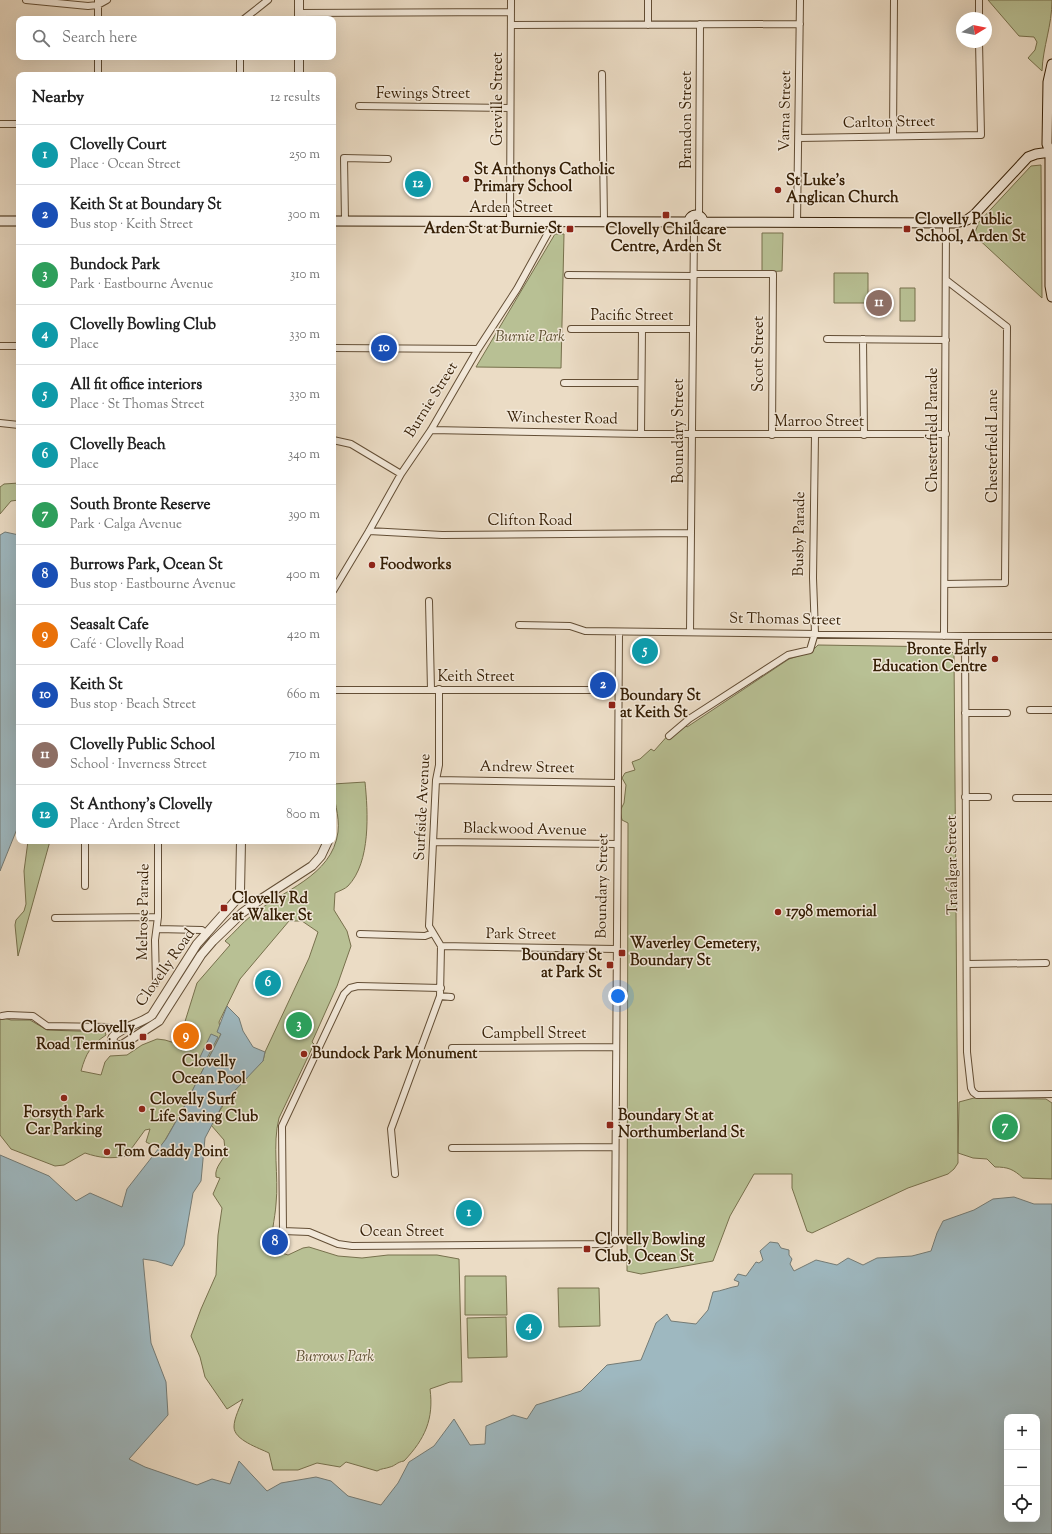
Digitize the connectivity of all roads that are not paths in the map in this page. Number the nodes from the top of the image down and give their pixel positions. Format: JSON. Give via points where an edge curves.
{"nodes":[{"id":1,"x":26,"y":0,"type":"edge"},
{"id":2,"x":107,"y":0,"type":"edge"},
{"id":3,"x":268,"y":0,"type":"edge"},
{"id":4,"x":299,"y":0,"type":"edge"},
{"id":5,"x":511,"y":0,"type":"edge"},
{"id":6,"x":648,"y":0,"type":"edge"},
{"id":7,"x":800,"y":0,"type":"edge"},
{"id":8,"x":894,"y":0,"type":"edge"},
{"id":9,"x":979,"y":0,"type":"edge"},
{"id":10,"x":98,"y":3,"type":"edge"},
{"id":11,"x":511,"y":12,"type":"junction"},
{"id":12,"x":979,"y":12,"type":"edge"},
{"id":13,"x":98,"y":16,"type":"edge"},
{"id":14,"x":248,"y":16,"type":"edge"},
{"id":15,"x":299,"y":16,"type":"edge"},
{"id":16,"x":700,"y":24,"type":"junction"},
{"id":17,"x":800,"y":24,"type":"junction"},
{"id":18,"x":511,"y":25,"type":"junction"},
{"id":19,"x":648,"y":25,"type":"junction"},
{"id":20,"x":979,"y":48,"type":"edge"},
{"id":21,"x":98,"y":60,"type":"edge"},
{"id":22,"x":240,"y":60,"type":"edge"},
{"id":23,"x":299,"y":60,"type":"edge"},
{"id":24,"x":1052,"y":71,"type":"edge"},
{"id":25,"x":98,"y":72,"type":"edge"},
{"id":26,"x":240,"y":72,"type":"edge"},
{"id":27,"x":299,"y":72,"type":"edge"},
{"id":28,"x":602,"y":74,"type":"dead end"},
{"id":29,"x":359,"y":106,"type":"dead end"},
{"id":30,"x":510,"y":108,"type":"junction"},
{"id":31,"x":0,"y":124,"type":"edge"},
{"id":32,"x":16,"y":124,"type":"edge"},
{"id":33,"x":893,"y":135,"type":"junction"},
{"id":34,"x":799,"y":138,"type":"junction"},
{"id":35,"x":1051,"y":148,"type":"edge"},
{"id":36,"x":388,"y":159,"type":"dead end"},
{"id":37,"x":701,"y":219,"type":"junction"},
{"id":38,"x":0,"y":221,"type":"edge"},
{"id":39,"x":16,"y":221,"type":"edge"},
{"id":40,"x":345,"y":221,"type":"junction"},
{"id":41,"x":336,"y":222,"type":"edge"},
{"id":42,"x":510,"y":222,"type":"junction"},
{"id":43,"x":554,"y":222,"type":"junction"},
{"id":44,"x":604,"y":222,"type":"junction"},
{"id":45,"x":797,"y":223,"type":"junction"},
{"id":46,"x":946,"y":223,"type":"junction"},
{"id":47,"x":691,"y":225,"type":"junction"},
{"id":48,"x":1052,"y":274,"type":"edge"},
{"id":49,"x":568,"y":275,"type":"dead end"},
{"id":50,"x":694,"y":275,"type":"junction"},
{"id":51,"x":946,"y":280,"type":"junction"},
{"id":52,"x":1052,"y":297,"type":"edge"},
{"id":53,"x":571,"y":329,"type":"dead end"},
{"id":54,"x":642,"y":329,"type":"junction"},
{"id":55,"x":693,"y":329,"type":"junction"},
{"id":56,"x":827,"y":339,"type":"dead end"},
{"id":57,"x":863,"y":339,"type":"junction"},
{"id":58,"x":946,"y":340,"type":"junction"},
{"id":59,"x":0,"y":346,"type":"edge"},
{"id":60,"x":16,"y":346,"type":"edge"},
{"id":61,"x":336,"y":348,"type":"edge"},
{"id":62,"x":478,"y":349,"type":"junction"},
{"id":63,"x":564,"y":382,"type":"dead end"},
{"id":64,"x":641,"y":383,"type":"junction"},
{"id":65,"x":0,"y":423,"type":"edge"},
{"id":66,"x":16,"y":425,"type":"edge"},
{"id":67,"x":431,"y":430,"type":"junction"},
{"id":68,"x":641,"y":434,"type":"junction"},
{"id":69,"x":692,"y":434,"type":"junction"},
{"id":70,"x":946,"y":434,"type":"junction"},
{"id":71,"x":772,"y":435,"type":"junction"},
{"id":72,"x":815,"y":435,"type":"junction"},
{"id":73,"x":864,"y":435,"type":"junction"},
{"id":74,"x":336,"y":441,"type":"edge"},
{"id":75,"x":401,"y":474,"type":"junction"},
{"id":76,"x":369,"y":531,"type":"junction"},
{"id":77,"x":691,"y":533,"type":"junction"},
{"id":78,"x":336,"y":578,"type":"edge"},
{"id":79,"x":339,"y":580,"type":"junction"},
{"id":80,"x":945,"y":584,"type":"junction"},
{"id":81,"x":336,"y":586,"type":"edge"},
{"id":82,"x":429,"y":600,"type":"dead end"},
{"id":83,"x":519,"y":625,"type":"dead end"},
{"id":84,"x":619,"y":632,"type":"junction"},
{"id":85,"x":690,"y":632,"type":"junction"},
{"id":86,"x":815,"y":633,"type":"junction"},
{"id":87,"x":944,"y":636,"type":"junction"},
{"id":88,"x":965,"y":636,"type":"junction"},
{"id":89,"x":1052,"y":636,"type":"edge"},
{"id":90,"x":336,"y":690,"type":"edge"},
{"id":91,"x":431,"y":690,"type":"junction"},
{"id":92,"x":440,"y":690,"type":"junction"},
{"id":93,"x":618,"y":690,"type":"junction"},
{"id":94,"x":1030,"y":710,"type":"dead end"},
{"id":95,"x":1052,"y":710,"type":"edge"},
{"id":96,"x":965,"y":713,"type":"junction"},
{"id":97,"x":1007,"y":713,"type":"dead end"},
{"id":98,"x":669,"y":736,"type":"dead end"},
{"id":99,"x":436,"y":780,"type":"junction"},
{"id":100,"x":617,"y":783,"type":"junction"},
{"id":101,"x":965,"y":797,"type":"junction"},
{"id":102,"x":988,"y":797,"type":"dead end"},
{"id":103,"x":1016,"y":798,"type":"dead end"},
{"id":104,"x":1052,"y":798,"type":"edge"},
{"id":105,"x":433,"y":842,"type":"junction"},
{"id":106,"x":86,"y":844,"type":"edge"},
{"id":107,"x":158,"y":844,"type":"edge"},
{"id":108,"x":241,"y":844,"type":"edge"},
{"id":109,"x":327,"y":844,"type":"edge"},
{"id":110,"x":617,"y":844,"type":"junction"},
{"id":111,"x":85,"y":886,"type":"dead end"},
{"id":112,"x":158,"y":917,"type":"junction"},
{"id":113,"x":55,"y":918,"type":"dead end"},
{"id":114,"x":157,"y":929,"type":"junction"},
{"id":115,"x":433,"y":933,"type":"junction"},
{"id":116,"x":206,"y":934,"type":"junction"},
{"id":117,"x":360,"y":934,"type":"dead end"},
{"id":118,"x":213,"y":940,"type":"junction"},
{"id":119,"x":441,"y":946,"type":"junction"},
{"id":120,"x":616,"y":949,"type":"junction"},
{"id":121,"x":1046,"y":963,"type":"dead end"},
{"id":122,"x":967,"y":964,"type":"junction"},
{"id":123,"x":156,"y":983,"type":"dead end"},
{"id":124,"x":441,"y":988,"type":"junction"},
{"id":125,"x":440,"y":996,"type":"junction"},
{"id":126,"x":451,"y":997,"type":"dead end"},
{"id":127,"x":2,"y":1016,"type":"dead end"},
{"id":128,"x":120,"y":1031,"type":"junction"},
{"id":129,"x":452,"y":1048,"type":"dead end"},
{"id":130,"x":615,"y":1048,"type":"junction"},
{"id":131,"x":1052,"y":1094,"type":"edge"},
{"id":132,"x":615,"y":1147,"type":"junction"},
{"id":133,"x":452,"y":1148,"type":"dead end"},
{"id":134,"x":395,"y":1174,"type":"dead end"},
{"id":135,"x":615,"y":1236,"type":"joint"}],
"edges":[{"from":1,"to":10,"type":"street","via":[[88,6]]},
{"from":2,"to":10,"type":"street"},
{"from":3,"to":14,"type":"street"},
{"from":4,"to":15,"type":"street"},
{"from":5,"to":11,"type":"street","name":"Greville Street"},
{"from":6,"to":19,"type":"street"},
{"from":7,"to":17,"type":"street","name":"Varna Street"},
{"from":8,"to":33,"type":"street"},
{"from":9,"to":12,"type":"street"},
{"from":10,"to":13,"type":"street"},
{"from":11,"to":15,"type":"street"},
{"from":11,"to":18,"type":"street","name":"Greville Street"},
{"from":16,"to":17,"type":"street"},
{"from":16,"to":19,"type":"street"},
{"from":16,"to":37,"type":"street","name":"Brandon Street"},
{"from":17,"to":34,"type":"street","name":"Varna Street"},
{"from":18,"to":19,"type":"street"},
{"from":18,"to":30,"type":"street","name":"Greville Street"},
{"from":20,"to":33,"type":"street","name":"Carlton Street","via":[[981,135]]},
{"from":21,"to":25,"type":"street"},
{"from":22,"to":26,"type":"street"},
{"from":23,"to":27,"type":"street"},
{"from":24,"to":35,"type":"main road","via":[[1048,82],[1047,144]]},
{"from":28,"to":44,"type":"street"},
{"from":29,"to":30,"type":"street","name":"Fewings Street"},
{"from":30,"to":42,"type":"street","name":"Greville Street"},
{"from":31,"to":32,"type":"street"},
{"from":33,"to":34,"type":"street","name":"Carlton Street"},
{"from":34,"to":45,"type":"street","name":"Varna Street"},
{"from":35,"to":46,"type":"main road","via":[[1028,158],[967,220]]},
{"from":35,"to":48,"type":"main road"},
{"from":36,"to":40,"type":"street","via":[[344,158]]},
{"from":37,"to":45,"type":"main road"},
{"from":37,"to":47,"type":"main road","via":[[693,216]]},
{"from":38,"to":39,"type":"main road"},
{"from":40,"to":41,"type":"main road","name":"Arden Street"},
{"from":40,"to":42,"type":"main road","name":"Arden Street"},
{"from":42,"to":43,"type":"main road","name":"Arden Street"},
{"from":43,"to":44,"type":"main road","name":"Arden Street"},
{"from":43,"to":62,"type":"street","name":"Burnie Street","via":[[517,289]]},
{"from":44,"to":47,"type":"main road","name":"Arden Street"},
{"from":45,"to":46,"type":"main road"},
{"from":46,"to":51,"type":"street","name":"Chesterfield Parade"},
{"from":47,"to":50,"type":"street","name":"Boundary Street"},
{"from":48,"to":52,"type":"main road"},
{"from":49,"to":50,"type":"street"},
{"from":50,"to":55,"type":"street","name":"Boundary Street"},
{"from":50,"to":71,"type":"street","name":"Scott Street","via":[[773,274]]},
{"from":51,"to":58,"type":"street","name":"Chesterfield Parade"},
{"from":51,"to":80,"type":"street","name":"Chesterfield Lane","via":[[1007,327],[1007,335],[1005,583]]},
{"from":53,"to":54,"type":"street","name":"Pacific Street"},
{"from":54,"to":55,"type":"street","name":"Pacific Street"},
{"from":54,"to":64,"type":"street"},
{"from":55,"to":69,"type":"street","name":"Boundary Street"},
{"from":56,"to":57,"type":"street"},
{"from":57,"to":58,"type":"street"},
{"from":57,"to":73,"type":"street"},
{"from":58,"to":70,"type":"street","name":"Chesterfield Parade"},
{"from":59,"to":60,"type":"street"},
{"from":61,"to":62,"type":"street"},
{"from":62,"to":67,"type":"street","name":"Burnie Street"},
{"from":63,"to":64,"type":"street"},
{"from":64,"to":68,"type":"street"},
{"from":65,"to":66,"type":"street"},
{"from":67,"to":68,"type":"street","name":"Winchester Road"},
{"from":67,"to":75,"type":"street","name":"Burnie Street"},
{"from":68,"to":69,"type":"street","name":"Winchester Road"},
{"from":69,"to":71,"type":"street","name":"Marroo Street"},
{"from":69,"to":77,"type":"street","name":"Boundary Street"},
{"from":70,"to":73,"type":"street","name":"Marroo Street"},
{"from":70,"to":80,"type":"street","name":"Chesterfield Parade"},
{"from":71,"to":72,"type":"street","name":"Marroo Street"},
{"from":72,"to":73,"type":"street","name":"Marroo Street"},
{"from":72,"to":86,"type":"street","name":"Busby Parade"},
{"from":74,"to":75,"type":"street","via":[[351,444]]},
{"from":75,"to":76,"type":"street","name":"Burnie Street"},
{"from":76,"to":77,"type":"street","name":"Clifton Road","via":[[442,535]]},
{"from":76,"to":79,"type":"street","name":"Burnie Street"},
{"from":77,"to":85,"type":"street","name":"Boundary Street"},
{"from":78,"to":79,"type":"street"},
{"from":79,"to":81,"type":"street","name":"Burnie Street"},
{"from":80,"to":87,"type":"street","name":"Chesterfield Parade"},
{"from":82,"to":91,"type":"street"},
{"from":83,"to":84,"type":"street","name":"St Thomas Street","via":[[570,626],[585,631]]},
{"from":84,"to":85,"type":"street","name":"St Thomas Street"},
{"from":84,"to":93,"type":"street","name":"Boundary Street"},
{"from":85,"to":86,"type":"street","name":"St Thomas Street"},
{"from":86,"to":87,"type":"street","name":"St Thomas Street"},
{"from":86,"to":98,"type":"street","via":[[810,650],[788,655],[689,719]]},
{"from":87,"to":88,"type":"street","name":"St Thomas Street"},
{"from":88,"to":89,"type":"street","name":"St Thomas Street"},
{"from":88,"to":96,"type":"street","name":"Trafalgar Street"},
{"from":90,"to":91,"type":"street","name":"Keith Street"},
{"from":91,"to":92,"type":"street","name":"Keith Street"},
{"from":92,"to":93,"type":"street","name":"Keith Street"},
{"from":92,"to":99,"type":"street","name":"Surfside Avenue","via":[[439,765]]},
{"from":93,"to":100,"type":"street","name":"Boundary Street"},
{"from":94,"to":95,"type":"street"},
{"from":96,"to":97,"type":"street"},
{"from":96,"to":101,"type":"street","name":"Trafalgar Street"},
{"from":99,"to":100,"type":"street","name":"Andrew Street"},
{"from":99,"to":105,"type":"street","name":"Surfside Avenue"},
{"from":100,"to":110,"type":"street","name":"Boundary Street"},
{"from":101,"to":102,"type":"street"},
{"from":101,"to":122,"type":"street","name":"Trafalgar Street"},
{"from":103,"to":104,"type":"street"},
{"from":105,"to":110,"type":"street","name":"Blackwood Avenue"},
{"from":105,"to":115,"type":"street","name":"Surfside Avenue","via":[[429,926]]},
{"from":106,"to":111,"type":"street"},
{"from":107,"to":112,"type":"street","name":"Melrose Parade"},
{"from":108,"to":116,"type":"street","name":"Clovelly Road","via":[[240,892],[237,899]]},
{"from":109,"to":118,"type":"street","via":[[312,866],[242,913]]},
{"from":110,"to":120,"type":"street","name":"Boundary Street"},
{"from":112,"to":113,"type":"street"},
{"from":112,"to":114,"type":"street","name":"Melrose Parade"},
{"from":114,"to":116,"type":"street","via":[[202,930]]},
{"from":114,"to":123,"type":"street","name":"Melrose Parade"},
{"from":115,"to":117,"type":"street","via":[[426,936]]},
{"from":115,"to":119,"type":"street"},
{"from":116,"to":118,"type":"street"},
{"from":116,"to":128,"type":"street","name":"Clovelly Road","via":[[152,1015]]},
{"from":118,"to":128,"type":"street","name":"Clovelly Road","via":[[159,1021],[119,1046],[115,1045],[112,1039],[113,1035]]},
{"from":119,"to":120,"type":"street","name":"Park Street"},
{"from":119,"to":124,"type":"street"},
{"from":120,"to":130,"type":"street","name":"Boundary Street"},
{"from":121,"to":122,"type":"street"},
{"from":122,"to":131,"type":"street","name":"Trafalgar Street","via":[[967,1052],[973,1092]]},
{"from":124,"to":125,"type":"street"},
{"from":124,"to":135,"type":"street","name":"Ocean Street","via":[[358,986],[350,988],[344,994],[282,1126],[284,1231],[309,1232],[338,1244],[352,1246],[603,1245],[612,1242]]},
{"from":125,"to":126,"type":"street"},
{"from":125,"to":134,"type":"street","via":[[391,1129]]},
{"from":127,"to":128,"type":"street","via":[[33,1016],[47,1026],[107,1027]]},
{"from":129,"to":130,"type":"street","name":"Campbell Street"},
{"from":130,"to":132,"type":"street","name":"Boundary Street"},
{"from":132,"to":133,"type":"street"},
{"from":132,"to":135,"type":"street","name":"Boundary Street"}]}
